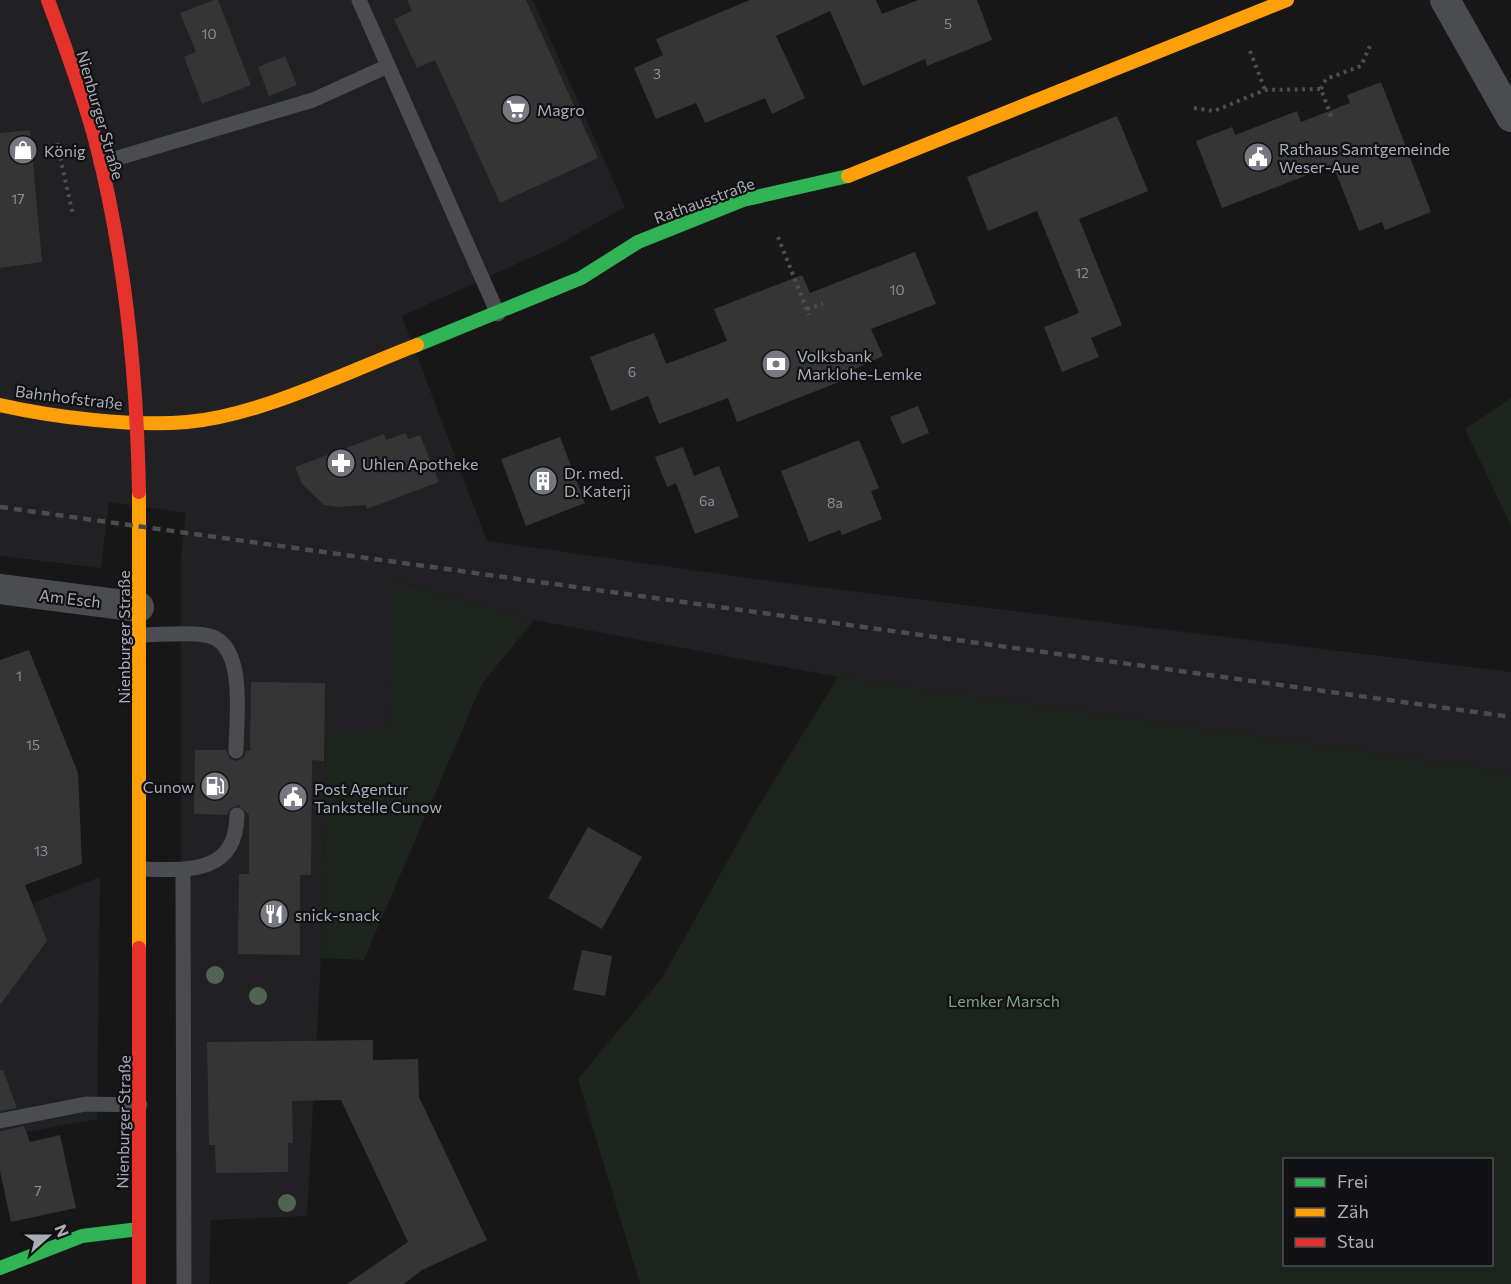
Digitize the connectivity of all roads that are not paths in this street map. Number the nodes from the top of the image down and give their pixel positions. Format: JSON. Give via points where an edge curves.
{"nodes":[{"id":1,"x":48,"y":0,"type":"edge"},
{"id":2,"x":359,"y":0,"type":"edge"},
{"id":3,"x":1287,"y":0,"type":"edge"},
{"id":4,"x":1445,"y":0,"type":"edge"},
{"id":5,"x":388,"y":66,"type":"junction"},
{"id":6,"x":1511,"y":117,"type":"edge"},
{"id":7,"x":100,"y":163,"type":"junction"},
{"id":8,"x":498,"y":314,"type":"junction"},
{"id":9,"x":0,"y":405,"type":"edge"},
{"id":10,"x":135,"y":422,"type":"junction"},
{"id":11,"x":0,"y":590,"type":"edge"},
{"id":12,"x":140,"y":621,"type":"junction"},
{"id":13,"x":236,"y":751,"type":"dead end"},
{"id":14,"x":237,"y":815,"type":"dead end"},
{"id":15,"x":141,"y":869,"type":"junction"},
{"id":16,"x":183,"y":870,"type":"junction"},
{"id":17,"x":140,"y":1105,"type":"junction"},
{"id":18,"x":0,"y":1121,"type":"edge"},
{"id":19,"x":139,"y":1229,"type":"junction"},
{"id":20,"x":0,"y":1268,"type":"edge"},
{"id":21,"x":139,"y":1284,"type":"edge"},
{"id":22,"x":184,"y":1284,"type":"edge"}],
"edges":[{"from":1,"to":7,"type":"street","name":"Nienburger Straße"},
{"from":2,"to":5,"type":"lane"},
{"from":3,"to":8,"type":"street","name":"Rathausstraße","via":[[850,176],[733,204],[638,242],[581,278]]},
{"from":4,"to":6,"type":"street"},
{"from":5,"to":7,"type":"lane","via":[[313,100]]},
{"from":5,"to":8,"type":"lane"},
{"from":7,"to":10,"type":"street","name":"Nienburger Straße","via":[[127,326]]},
{"from":8,"to":10,"type":"street","name":"Rathausstraße","via":[[248,410],[187,422]]},
{"from":9,"to":10,"type":"street","name":"Bahnhofstraße","via":[[42,414]]},
{"from":10,"to":12,"type":"street","name":"Nienburger Straße"},
{"from":11,"to":12,"type":"street","name":"Am Esch"},
{"from":12,"to":13,"type":"lane","via":[[207,635],[225,646],[236,668]]},
{"from":12,"to":15,"type":"street","name":"Nienburger Straße"},
{"from":14,"to":16,"type":"lane","via":[[236,837],[221,856],[204,866]]},
{"from":15,"to":16,"type":"lane"},
{"from":15,"to":17,"type":"street","name":"Nienburger Straße"},
{"from":16,"to":22,"type":"lane"},
{"from":17,"to":18,"type":"lane","via":[[86,1104]]},
{"from":17,"to":19,"type":"street","name":"Nienburger Straße"},
{"from":19,"to":20,"type":"street","via":[[82,1236]]},
{"from":19,"to":21,"type":"street","name":"Nienburger Straße"}]}
